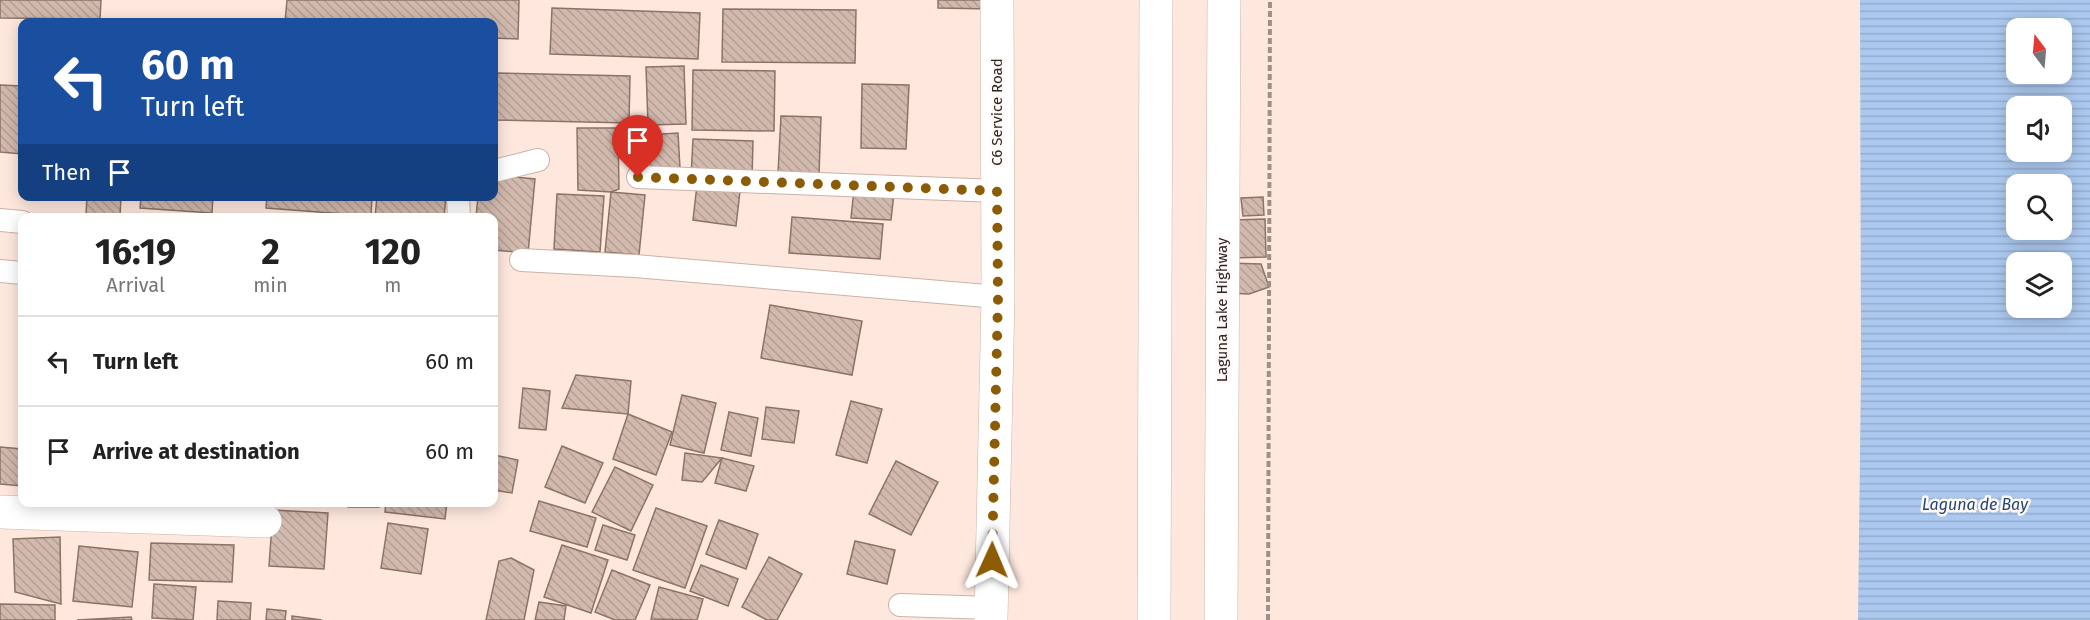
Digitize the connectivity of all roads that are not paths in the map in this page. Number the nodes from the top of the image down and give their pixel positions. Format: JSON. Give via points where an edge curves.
{"nodes":[{"id":1,"x":997,"y":0,"type":"edge"},
{"id":2,"x":1156,"y":0,"type":"edge"},
{"id":3,"x":1224,"y":0,"type":"edge"},
{"id":4,"x":538,"y":160,"type":"dead end"},
{"id":5,"x":498,"y":170,"type":"edge"},
{"id":6,"x":638,"y":177,"type":"dead end"},
{"id":7,"x":997,"y":191,"type":"junction"},
{"id":8,"x":0,"y":220,"type":"edge"},
{"id":9,"x":18,"y":222,"type":"edge"},
{"id":10,"x":520,"y":260,"type":"dead end"},
{"id":11,"x":0,"y":271,"type":"edge"},
{"id":12,"x":18,"y":273,"type":"edge"},
{"id":13,"x":998,"y":297,"type":"junction"},
{"id":14,"x":0,"y":512,"type":"edge"},
{"id":15,"x":265,"y":521,"type":"dead end"},
{"id":16,"x":900,"y":605,"type":"dead end"},
{"id":17,"x":991,"y":614,"type":"edge"},
{"id":18,"x":1154,"y":620,"type":"edge"},
{"id":19,"x":1221,"y":620,"type":"edge"}],
"edges":[{"from":1,"to":7,"type":"main road","name":"C6 Service Road"},
{"from":2,"to":18,"type":"main road"},
{"from":3,"to":19,"type":"main road","name":"Laguna Lake Highway"},
{"from":4,"to":5,"type":"lane"},
{"from":6,"to":7,"type":"lane"},
{"from":7,"to":13,"type":"main road","name":"C6 Service Road"},
{"from":8,"to":9,"type":"lane"},
{"from":10,"to":13,"type":"lane"},
{"from":11,"to":12,"type":"lane"},
{"from":13,"to":17,"type":"main road","name":"C6 Service Road"},
{"from":14,"to":15,"type":"main road"},
{"from":16,"to":17,"type":"lane"}]}
